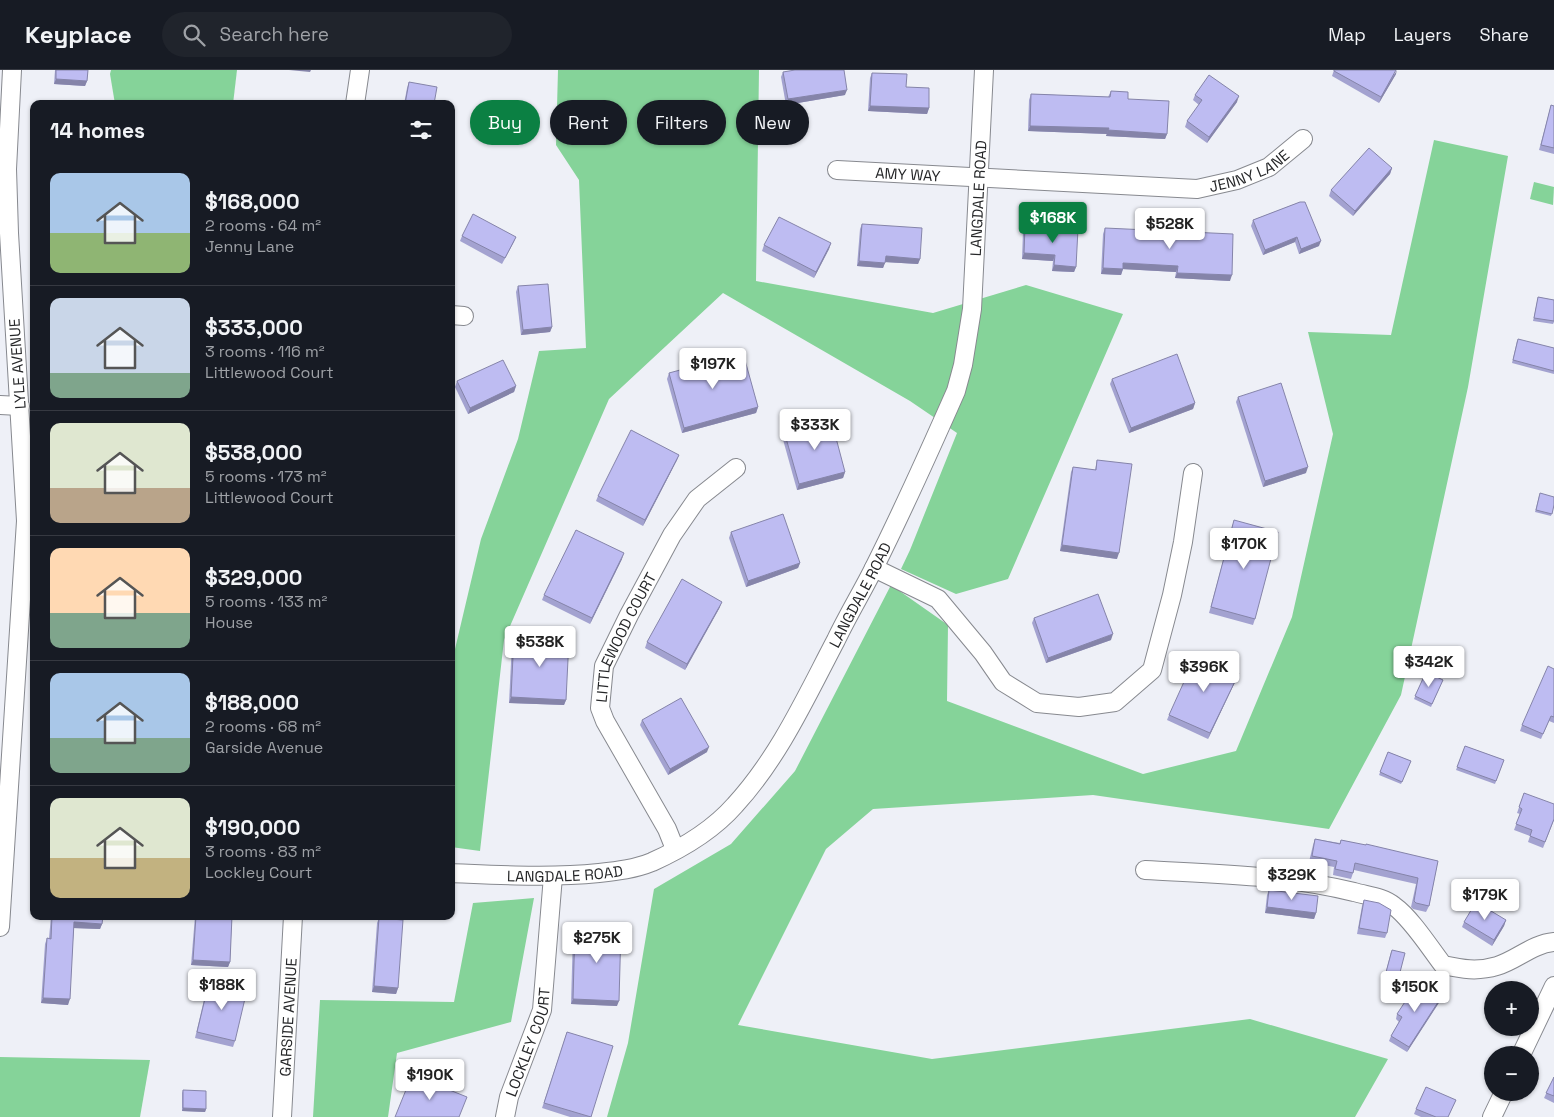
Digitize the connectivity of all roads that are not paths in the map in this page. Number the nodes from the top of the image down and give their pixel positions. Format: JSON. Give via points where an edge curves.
{"nodes":[{"id":1,"x":12,"y":70,"type":"edge"},
{"id":2,"x":360,"y":70,"type":"edge"},
{"id":3,"x":984,"y":70,"type":"edge"},
{"id":4,"x":356,"y":100,"type":"edge"},
{"id":5,"x":1303,"y":139,"type":"dead end"},
{"id":6,"x":837,"y":170,"type":"dead end"},
{"id":7,"x":979,"y":178,"type":"junction"},
{"id":8,"x":0,"y":405,"type":"edge"},
{"id":9,"x":20,"y":406,"type":"junction"},
{"id":10,"x":736,"y":468,"type":"dead end"},
{"id":11,"x":1193,"y":473,"type":"dead end"},
{"id":12,"x":874,"y":568,"type":"junction"},
{"id":13,"x":675,"y":849,"type":"junction"},
{"id":14,"x":1145,"y":870,"type":"dead end"},
{"id":15,"x":455,"y":873,"type":"edge"},
{"id":16,"x":553,"y":876,"type":"junction"},
{"id":17,"x":293,"y":920,"type":"edge"},
{"id":18,"x":0,"y":927,"type":"edge"},
{"id":19,"x":1554,"y":942,"type":"edge"},
{"id":20,"x":1554,"y":986,"type":"edge"},
{"id":21,"x":1526,"y":1046,"type":"edge"},
{"id":22,"x":1500,"y":1101,"type":"edge"},
{"id":23,"x":282,"y":1117,"type":"edge"},
{"id":24,"x":505,"y":1117,"type":"edge"},
{"id":25,"x":1492,"y":1117,"type":"edge"}],
"edges":[{"from":1,"to":9,"type":"street","name":"LYLE AVENUE","via":[[7,169]]},
{"from":2,"to":4,"type":"street"},
{"from":3,"to":7,"type":"street","name":"LANGDALE ROAD"},
{"from":5,"to":7,"type":"street","name":"JENNY LANE","via":[[1270,167],[1237,180],[1198,189]]},
{"from":6,"to":7,"type":"street","name":"AMY WAY"},
{"from":7,"to":12,"type":"street","name":"LANGDALE ROAD","via":[[972,309],[963,365],[956,391]]},
{"from":8,"to":9,"type":"street"},
{"from":9,"to":18,"type":"street","name":"LYLE AVENUE","via":[[26,522]]},
{"from":10,"to":13,"type":"street","name":"LITTLEWOOD COURT","via":[[697,498],[672,534],[604,666],[600,708],[604,722],[668,829]]},
{"from":11,"to":12,"type":"street","via":[[1172,595],[1152,670],[1115,702],[1079,707],[1037,703],[1003,682],[938,599]]},
{"from":12,"to":13,"type":"street","name":"LANGDALE ROAD","via":[[772,759],[740,800],[722,817]]},
{"from":13,"to":16,"type":"street","name":"LANGDALE ROAD","via":[[652,862],[627,870]]},
{"from":14,"to":19,"type":"street","via":[[1283,879],[1384,900],[1406,917],[1443,964],[1471,970],[1498,966],[1537,945]]},
{"from":15,"to":16,"type":"street","name":"LANGDALE ROAD"},
{"from":16,"to":24,"type":"street","name":"LOCKLEY COURT","via":[[542,1010],[509,1097]]},
{"from":17,"to":23,"type":"street","name":"GARSIDE AVENUE"},
{"from":20,"to":21,"type":"street"},
{"from":22,"to":25,"type":"street"}]}
